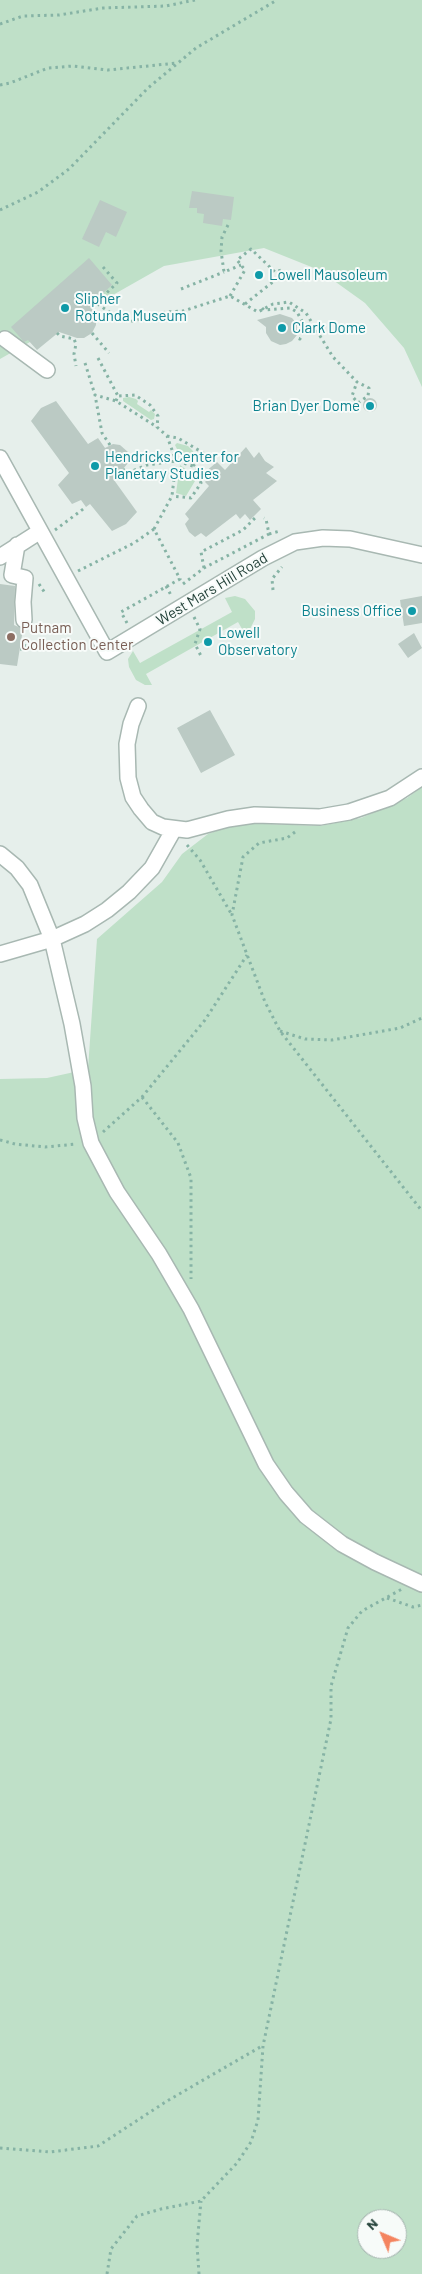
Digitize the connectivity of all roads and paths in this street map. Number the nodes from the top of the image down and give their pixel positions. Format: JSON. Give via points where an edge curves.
{"nodes":[{"id":1,"x":195,"y":0,"type":"edge"},
{"id":2,"x":275,"y":0,"type":"edge"},
{"id":3,"x":0,"y":24,"type":"edge"},
{"id":4,"x":178,"y":63,"type":"junction"},
{"id":5,"x":0,"y":84,"type":"edge"},
{"id":6,"x":0,"y":210,"type":"edge"},
{"id":7,"x":228,"y":224,"type":"dead end"},
{"id":8,"x":241,"y":265,"type":"junction"},
{"id":9,"x":103,"y":267,"type":"dead end"},
{"id":10,"x":224,"y":272,"type":"junction"},
{"id":11,"x":181,"y":289,"type":"dead end"},
{"id":12,"x":230,"y":296,"type":"junction"},
{"id":13,"x":245,"y":304,"type":"junction"},
{"id":14,"x":262,"y":308,"type":"junction"},
{"id":15,"x":258,"y":312,"type":"junction"},
{"id":16,"x":261,"y":315,"type":"dead end"},
{"id":17,"x":57,"y":333,"type":"dead end"},
{"id":18,"x":92,"y":333,"type":"dead end"},
{"id":19,"x":295,"y":337,"type":"dead end"},
{"id":20,"x":5,"y":339,"type":"dead end"},
{"id":21,"x":109,"y":353,"type":"dead end"},
{"id":22,"x":98,"y":358,"type":"dead end"},
{"id":23,"x":85,"y":363,"type":"dead end"},
{"id":24,"x":76,"y":366,"type":"dead end"},
{"id":25,"x":47,"y":370,"type":"dead end"},
{"id":26,"x":357,"y":382,"type":"junction"},
{"id":27,"x":95,"y":395,"type":"junction"},
{"id":28,"x":118,"y":396,"type":"junction"},
{"id":29,"x":116,"y":401,"type":"junction"},
{"id":30,"x":157,"y":427,"type":"junction"},
{"id":31,"x":167,"y":436,"type":"junction"},
{"id":32,"x":110,"y":446,"type":"dead end"},
{"id":33,"x":205,"y":454,"type":"junction"},
{"id":34,"x":0,"y":458,"type":"edge"},
{"id":35,"x":208,"y":459,"type":"dead end"},
{"id":36,"x":176,"y":461,"type":"junction"},
{"id":37,"x":193,"y":466,"type":"junction"},
{"id":38,"x":124,"y":469,"type":"dead end"},
{"id":39,"x":172,"y":496,"type":"junction"},
{"id":40,"x":86,"y":507,"type":"dead end"},
{"id":41,"x":256,"y":517,"type":"dead end"},
{"id":42,"x":264,"y":518,"type":"dead end"},
{"id":43,"x":154,"y":528,"type":"junction"},
{"id":44,"x":46,"y":532,"type":"junction"},
{"id":45,"x":17,"y":545,"type":"junction"},
{"id":46,"x":422,"y":555,"type":"edge"},
{"id":47,"x":0,"y":557,"type":"edge"},
{"id":48,"x":288,"y":564,"type":"dead end"},
{"id":49,"x":204,"y":568,"type":"junction"},
{"id":50,"x":73,"y":574,"type":"dead end"},
{"id":51,"x":183,"y":584,"type":"dead end"},
{"id":52,"x":272,"y":590,"type":"dead end"},
{"id":53,"x":194,"y":616,"type":"dead end"},
{"id":54,"x":24,"y":620,"type":"dead end"},
{"id":55,"x":128,"y":626,"type":"dead end"},
{"id":56,"x":202,"y":658,"type":"dead end"},
{"id":57,"x":138,"y":706,"type":"dead end"},
{"id":58,"x":422,"y":777,"type":"edge"},
{"id":59,"x":297,"y":816,"type":"junction"},
{"id":60,"x":174,"y":829,"type":"junction"},
{"id":61,"x":0,"y":854,"type":"edge"},
{"id":62,"x":232,"y":916,"type":"junction"},
{"id":63,"x":52,"y":939,"type":"junction"},
{"id":64,"x":0,"y":954,"type":"edge"},
{"id":65,"x":248,"y":955,"type":"junction"},
{"id":66,"x":422,"y":1018,"type":"edge"},
{"id":67,"x":280,"y":1031,"type":"junction"},
{"id":68,"x":142,"y":1097,"type":"junction"},
{"id":69,"x":0,"y":1140,"type":"edge"},
{"id":70,"x":91,"y":1143,"type":"junction"},
{"id":71,"x":422,"y":1211,"type":"edge"},
{"id":72,"x":191,"y":1284,"type":"dead end"},
{"id":73,"x":419,"y":1582,"type":"edge"},
{"id":74,"x":386,"y":1598,"type":"junction"},
{"id":75,"x":422,"y":1605,"type":"edge"},
{"id":76,"x":263,"y":2046,"type":"junction"},
{"id":77,"x":0,"y":2148,"type":"edge"},
{"id":78,"x":201,"y":2201,"type":"junction"},
{"id":79,"x":107,"y":2274,"type":"edge"},
{"id":80,"x":199,"y":2274,"type":"edge"}],
"edges":[{"from":1,"to":3,"type":"path","via":[[166,6],[23,16]]},
{"from":2,"to":4,"type":"path","via":[[196,48]]},
{"from":4,"to":5,"type":"path","via":[[108,70],[73,66],[48,68]]},
{"from":4,"to":6,"type":"path","via":[[148,88],[69,169],[38,192]]},
{"from":7,"to":10,"type":"path","via":[[222,237]]},
{"from":8,"to":10,"type":"path"},
{"from":8,"to":12,"type":"path","via":[[245,270]]},
{"from":8,"to":13,"type":"path","via":[[237,260],[251,249],[275,272],[280,270],[284,273]]},
{"from":9,"to":12,"type":"path","via":[[117,283],[96,302],[128,322],[183,311]]},
{"from":10,"to":11,"type":"path"},
{"from":12,"to":13,"type":"path"},
{"from":13,"to":15,"type":"path"},
{"from":14,"to":15,"type":"path"},
{"from":14,"to":19,"type":"path","via":[[290,308],[297,312],[303,323],[303,332],[300,339]]},
{"from":14,"to":26,"type":"path","via":[[289,302],[306,313],[327,351]]},
{"from":15,"to":16,"type":"path"},
{"from":17,"to":24,"type":"path","via":[[74,340]]},
{"from":18,"to":21,"type":"path"},
{"from":20,"to":25,"type":"street"},
{"from":22,"to":28,"type":"path"},
{"from":23,"to":27,"type":"path"},
{"from":26,"to":26,"type":"path","via":[[369,388],[370,392],[358,403],[352,396]]},
{"from":27,"to":29,"type":"path"},
{"from":27,"to":32,"type":"path","via":[[102,434]]},
{"from":28,"to":29,"type":"path"},
{"from":28,"to":30,"type":"path","via":[[135,396],[150,405],[158,416]]},
{"from":29,"to":30,"type":"path"},
{"from":30,"to":31,"type":"path"},
{"from":31,"to":33,"type":"path","via":[[178,438]]},
{"from":31,"to":36,"type":"path"},
{"from":33,"to":35,"type":"path"},
{"from":33,"to":37,"type":"path"},
{"from":34,"to":44,"type":"street","name":"West Mars Hill Road"},
{"from":36,"to":37,"type":"path"},
{"from":36,"to":38,"type":"path","via":[[147,465],[127,473]]},
{"from":36,"to":39,"type":"path"},
{"from":37,"to":39,"type":"path","via":[[202,483],[191,498]]},
{"from":39,"to":43,"type":"path"},
{"from":40,"to":44,"type":"path","via":[[65,524]]},
{"from":41,"to":49,"type":"path","via":[[243,530],[201,552]]},
{"from":42,"to":49,"type":"path","via":[[269,534]]},
{"from":43,"to":50,"type":"path","via":[[106,559]]},
{"from":43,"to":55,"type":"path","via":[[180,579],[121,612]]},
{"from":44,"to":45,"type":"street"},
{"from":44,"to":46,"type":"street","name":"West Mars Hill Road","via":[[107,652],[295,542],[350,539]]},
{"from":45,"to":47,"type":"street"},
{"from":45,"to":54,"type":"street","via":[[12,575],[25,578]]},
{"from":48,"to":52,"type":"path","via":[[274,574]]},
{"from":49,"to":51,"type":"path"},
{"from":53,"to":56,"type":"path","via":[[200,629],[195,644]]},
{"from":57,"to":60,"type":"street","via":[[127,744],[130,788],[141,810],[152,822]]},
{"from":58,"to":59,"type":"street","via":[[390,798],[349,812]]},
{"from":59,"to":60,"type":"street","via":[[255,815],[228,818],[187,830]]},
{"from":59,"to":62,"type":"path","via":[[295,832],[287,838],[259,843],[243,857]]},
{"from":60,"to":62,"type":"path","via":[[200,860]]},
{"from":60,"to":63,"type":"street","via":[[152,868],[128,892],[85,924]]},
{"from":61,"to":63,"type":"street","via":[[24,875]]},
{"from":62,"to":65,"type":"path"},
{"from":63,"to":64,"type":"street"},
{"from":63,"to":70,"type":"street","via":[[72,1024]]},
{"from":65,"to":67,"type":"path"},
{"from":65,"to":68,"type":"path","via":[[205,1020]]},
{"from":66,"to":67,"type":"path","via":[[400,1028],[332,1040]]},
{"from":67,"to":71,"type":"path"},
{"from":68,"to":70,"type":"path"},
{"from":68,"to":72,"type":"path","via":[[178,1143],[190,1178]]},
{"from":69,"to":70,"type":"path","via":[[44,1147]]},
{"from":70,"to":73,"type":"street","via":[[117,1192],[191,1309],[266,1464],[286,1494],[306,1516],[342,1544]]},
{"from":73,"to":74,"type":"path"},
{"from":74,"to":75,"type":"path","via":[[413,1607]]},
{"from":74,"to":76,"type":"path","via":[[362,1611],[348,1628],[331,1686],[332,1719]]},
{"from":76,"to":77,"type":"path","via":[[167,2101],[98,2146],[50,2152]]},
{"from":76,"to":78,"type":"path","via":[[258,2120],[251,2142],[237,2163]]},
{"from":78,"to":79,"type":"path","via":[[137,2216],[111,2249]]},
{"from":78,"to":80,"type":"path","via":[[197,2245]]}]}
